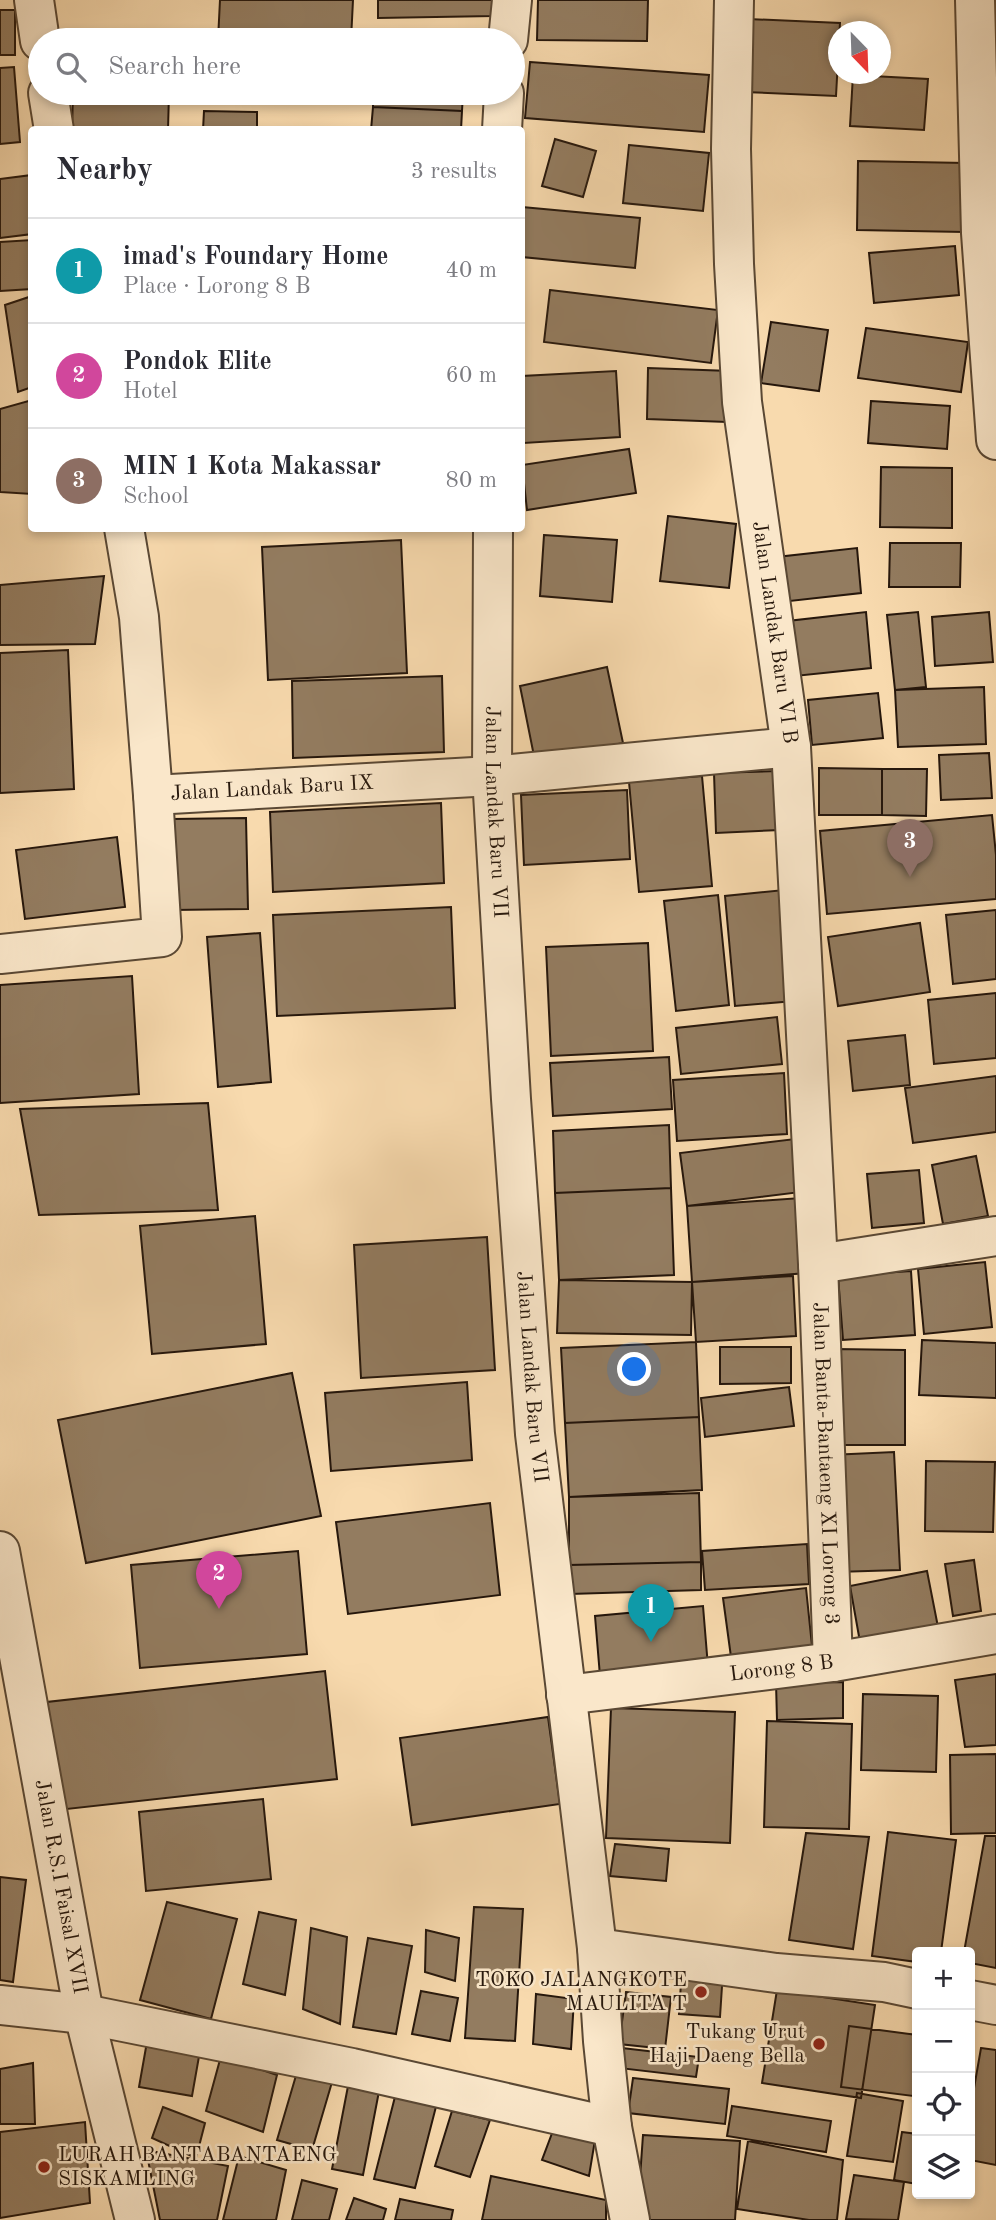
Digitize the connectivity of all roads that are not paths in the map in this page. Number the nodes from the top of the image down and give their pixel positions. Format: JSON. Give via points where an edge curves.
{"nodes":[{"id":1,"x":34,"y":0,"type":"edge"},
{"id":2,"x":512,"y":0,"type":"edge"},
{"id":3,"x":734,"y":0,"type":"edge"},
{"id":4,"x":975,"y":0,"type":"edge"},
{"id":5,"x":38,"y":28,"type":"edge"},
{"id":6,"x":509,"y":28,"type":"edge"},
{"id":7,"x":50,"y":105,"type":"edge"},
{"id":8,"x":503,"y":105,"type":"edge"},
{"id":9,"x":53,"y":126,"type":"edge"},
{"id":10,"x":502,"y":126,"type":"edge"},
{"id":11,"x":996,"y":439,"type":"edge"},
{"id":12,"x":125,"y":532,"type":"edge"},
{"id":13,"x":492,"y":532,"type":"edge"},
{"id":14,"x":791,"y":747,"type":"junction"},
{"id":15,"x":492,"y":776,"type":"junction"},
{"id":16,"x":153,"y":795,"type":"junction"},
{"id":17,"x":0,"y":954,"type":"edge"},
{"id":18,"x":996,"y":1236,"type":"edge"},
{"id":19,"x":818,"y":1264,"type":"junction"},
{"id":20,"x":1,"y":1560,"type":"edge"},
{"id":21,"x":996,"y":1634,"type":"edge"},
{"id":22,"x":833,"y":1662,"type":"junction"},
{"id":23,"x":566,"y":1695,"type":"junction"},
{"id":24,"x":597,"y":1948,"type":"junction"},
{"id":25,"x":912,"y":1988,"type":"edge"},
{"id":26,"x":975,"y":2001,"type":"edge"},
{"id":27,"x":0,"y":2005,"type":"edge"},
{"id":28,"x":996,"y":2005,"type":"edge"},
{"id":29,"x":85,"y":2014,"type":"junction"},
{"id":30,"x":612,"y":2127,"type":"junction"},
{"id":31,"x":135,"y":2220,"type":"edge"},
{"id":32,"x":630,"y":2220,"type":"edge"}],
"edges":[{"from":1,"to":5,"type":"street"},
{"from":2,"to":6,"type":"street"},
{"from":3,"to":14,"type":"street","name":"Jalan Landak Baru VI B","via":[[731,149],[742,402]]},
{"from":4,"to":11,"type":"street","via":[[981,233]]},
{"from":7,"to":9,"type":"street"},
{"from":8,"to":10,"type":"street"},
{"from":12,"to":16,"type":"street","name":"Jalan Landak Baru IX","via":[[139,617]]},
{"from":13,"to":15,"type":"street","name":"Jalan Landak Baru VII"},
{"from":14,"to":15,"type":"street","name":"Jalan Landak Baru IX"},
{"from":14,"to":19,"type":"street","name":"Jalan Landak Baru VI B"},
{"from":15,"to":16,"type":"street","name":"Jalan Landak Baru IX"},
{"from":15,"to":23,"type":"street","name":"Jalan Landak Baru VII","via":[[535,1434]]},
{"from":16,"to":17,"type":"street","via":[[162,937]]},
{"from":18,"to":19,"type":"street"},
{"from":19,"to":22,"type":"street","name":"Jalan Banta-Bantaeng XI Lorong 3"},
{"from":20,"to":29,"type":"street","name":"Jalan R.S.I Faisal XVII"},
{"from":21,"to":22,"type":"street","name":"Lorong 8 B"},
{"from":22,"to":23,"type":"street","name":"Lorong 8 B"},
{"from":23,"to":24,"type":"street","name":"Jalan Landak Baru VII"},
{"from":24,"to":25,"type":"street"},
{"from":24,"to":30,"type":"street","name":"Jalan Landak Baru VII"},
{"from":26,"to":28,"type":"street"},
{"from":27,"to":29,"type":"street"},
{"from":29,"to":30,"type":"street"},
{"from":29,"to":31,"type":"street","name":"Jalan R.S.I Faisal XVII"},
{"from":30,"to":32,"type":"street","name":"Jalan Landak Baru VII"}]}
